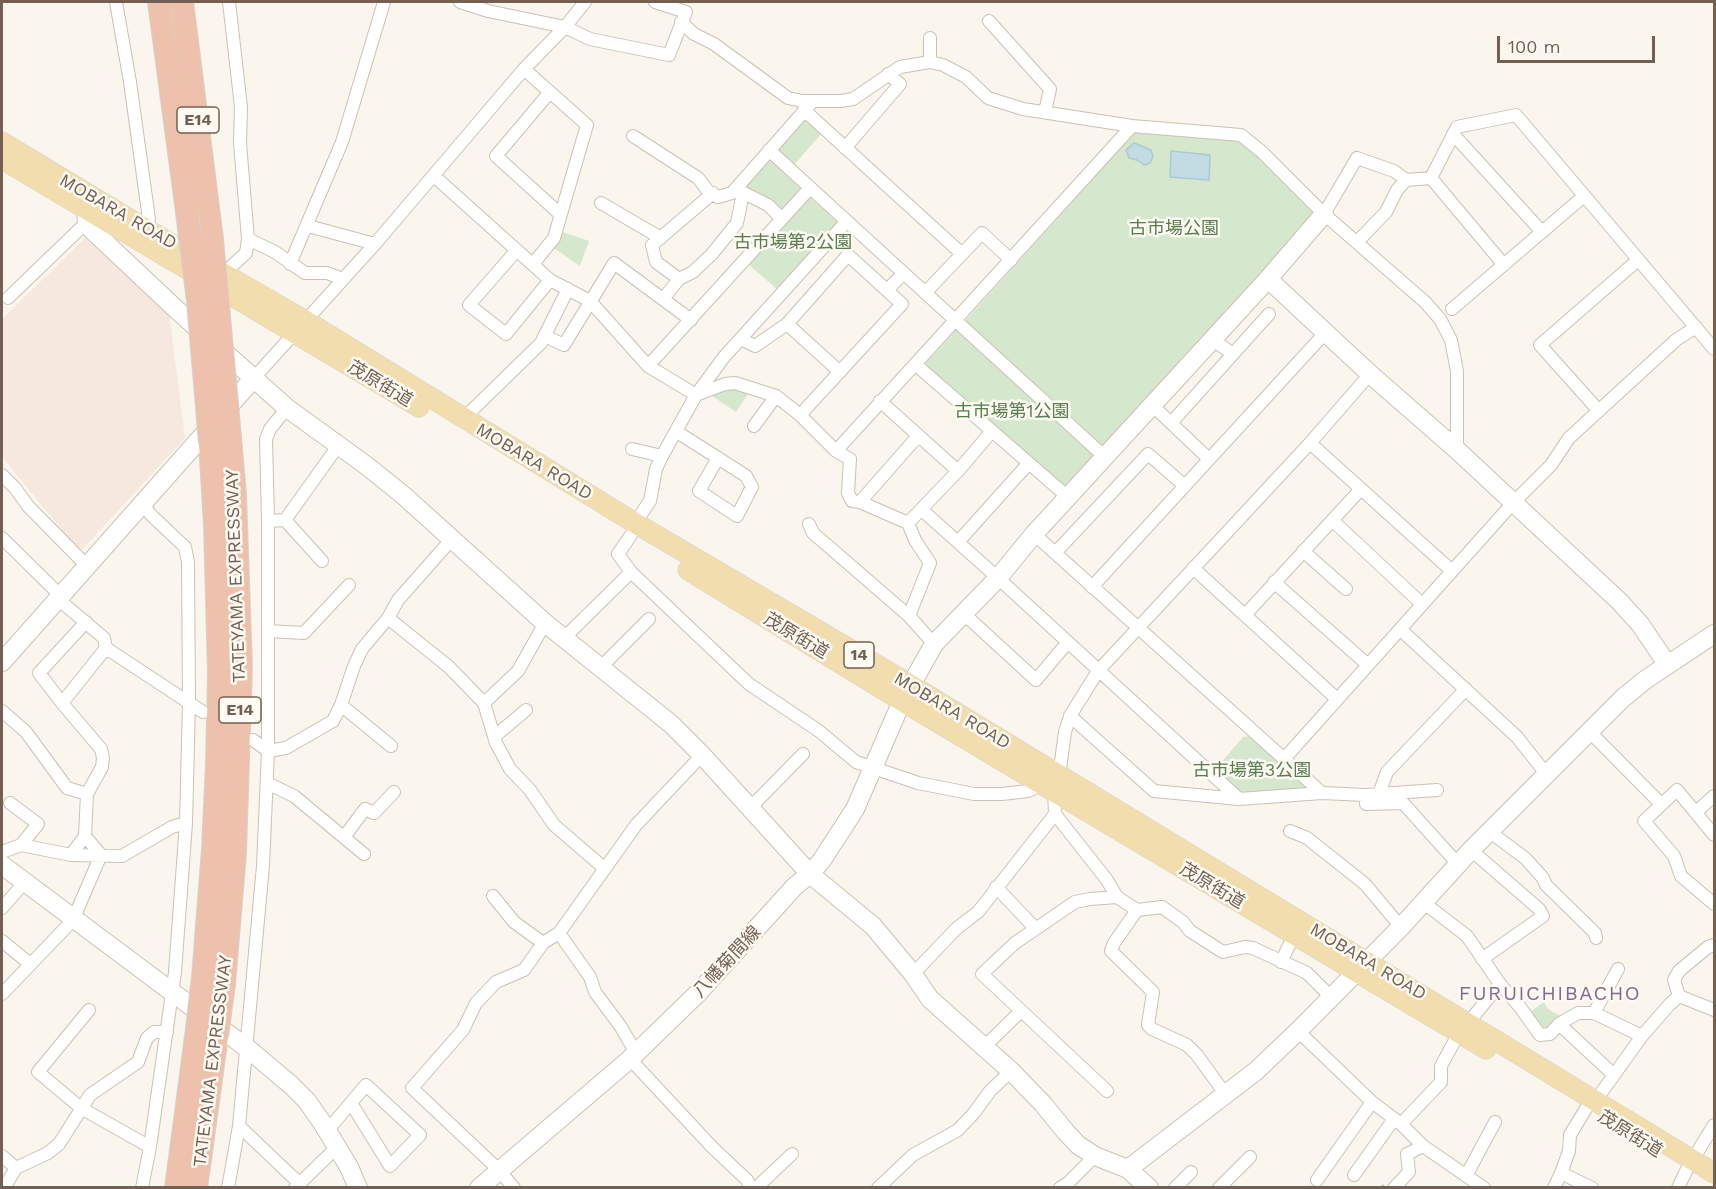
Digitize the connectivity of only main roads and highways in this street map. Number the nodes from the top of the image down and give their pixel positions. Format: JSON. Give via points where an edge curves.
{"nodes":[{"id":1,"x":159,"y":2,"type":"edge"},
{"id":2,"x":182,"y":2,"type":"edge"},
{"id":3,"x":2,"y":142,"type":"edge"},
{"id":4,"x":2,"y":159,"type":"edge"},
{"id":5,"x":86,"y":208,"type":"junction"},
{"id":6,"x":301,"y":327,"type":"junction"},
{"id":7,"x":220,"y":440,"type":"junction"},
{"id":8,"x":633,"y":529,"type":"junction"},
{"id":9,"x":1052,"y":784,"type":"junction"},
{"id":10,"x":1362,"y":967,"type":"junction"},
{"id":11,"x":207,"y":1033,"type":"junction"},
{"id":12,"x":1690,"y":1164,"type":"junction"},
{"id":13,"x":1714,"y":1173,"type":"edge"},
{"id":14,"x":176,"y":1188,"type":"edge"},
{"id":15,"x":196,"y":1188,"type":"edge"},
{"id":16,"x":1713,"y":1188,"type":"edge"}],
"edges":[{"from":1,"to":7,"type":"highway","name":"TATEYAMA EXPRESSWAY","number":"E14","bridge":true},
{"from":2,"to":7,"type":"highway","name":"TATEYAMA EXPRESSWAY","number":"E14","bridge":true,"via":[[212,239]]},
{"from":3,"to":5,"type":"main road","name":"MOBARA ROAD","number":"14"},
{"from":4,"to":5,"type":"main road","name":"茂原街道","number":"14"},
{"from":5,"to":6,"type":"main road","name":"茂原街道","number":"14"},
{"from":5,"to":6,"type":"main road","name":"MOBARA ROAD","number":"14","via":[[146,229],[223,274]]},
{"from":6,"to":8,"type":"main road","name":"茂原街道","number":"14"},
{"from":6,"to":8,"type":"main road","name":"MOBARA ROAD","number":"14","via":[[463,419]]},
{"from":7,"to":11,"type":"highway","name":"TATEYAMA EXPRESSWAY","number":"E14","bridge":true,"via":[[213,981]]},
{"from":8,"to":9,"type":"main road","name":"MOBARA ROAD","number":"14"},
{"from":9,"to":10,"type":"main road","name":"MOBARA ROAD","number":"14"},
{"from":9,"to":10,"type":"main road","name":"茂原街道","number":"14","via":[[1294,935]]},
{"from":10,"to":12,"type":"main road","name":"MOBARA ROAD","number":"14"},
{"from":11,"to":14,"type":"highway","name":"TATEYAMA EXPRESSWAY","number":"E14"},
{"from":11,"to":15,"type":"highway","name":"TATEYAMA EXPRESSWAY","number":"E14"},
{"from":12,"to":13,"type":"main road","name":"MOBARA ROAD","number":"14"},
{"from":12,"to":16,"type":"main road","number":"14"}]}
